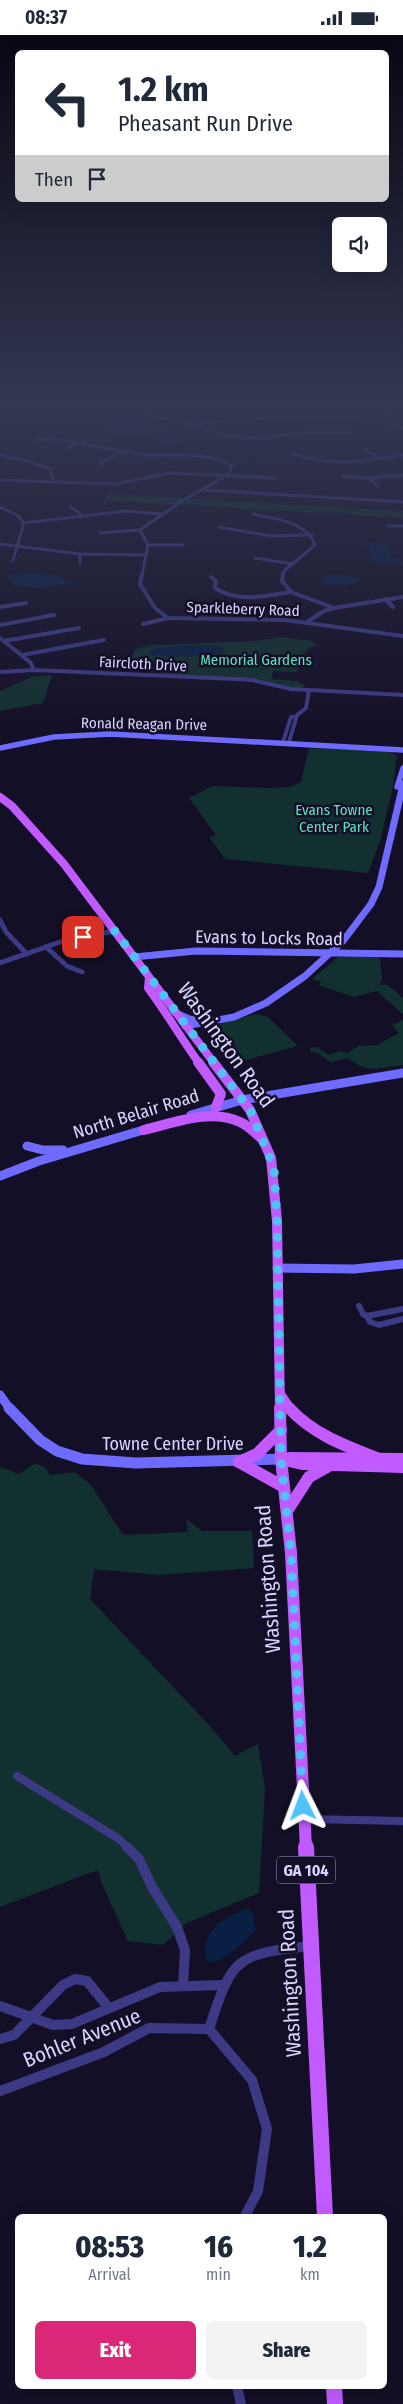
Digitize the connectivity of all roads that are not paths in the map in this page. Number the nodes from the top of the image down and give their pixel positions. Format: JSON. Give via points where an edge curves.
{"nodes":[{"id":1,"x":17,"y":516,"type":"edge"},
{"id":2,"x":71,"y":516,"type":"edge"},
{"id":3,"x":159,"y":516,"type":"edge"},
{"id":4,"x":259,"y":516,"type":"edge"},
{"id":5,"x":24,"y":523,"type":"junction"},
{"id":6,"x":388,"y":526,"type":"dead end"},
{"id":7,"x":403,"y":526,"type":"edge"},
{"id":8,"x":218,"y":527,"type":"dead end"},
{"id":9,"x":140,"y":530,"type":"junction"},
{"id":10,"x":100,"y":533,"type":"dead end"},
{"id":11,"x":312,"y":535,"type":"junction"},
{"id":12,"x":0,"y":544,"type":"edge"},
{"id":13,"x":18,"y":545,"type":"junction"},
{"id":14,"x":148,"y":545,"type":"junction"},
{"id":15,"x":183,"y":545,"type":"dead end"},
{"id":16,"x":80,"y":554,"type":"junction"},
{"id":17,"x":147,"y":555,"type":"junction"},
{"id":18,"x":255,"y":558,"type":"dead end"},
{"id":19,"x":13,"y":560,"type":"dead end"},
{"id":20,"x":80,"y":563,"type":"dead end"},
{"id":21,"x":293,"y":564,"type":"junction"},
{"id":22,"x":211,"y":577,"type":"dead end"},
{"id":23,"x":291,"y":592,"type":"junction"},
{"id":24,"x":403,"y":597,"type":"edge"},
{"id":25,"x":385,"y":599,"type":"junction"},
{"id":26,"x":26,"y":603,"type":"dead end"},
{"id":27,"x":0,"y":607,"type":"edge"},
{"id":28,"x":393,"y":607,"type":"dead end"},
{"id":29,"x":334,"y":608,"type":"junction"},
{"id":30,"x":54,"y":615,"type":"dead end"},
{"id":31,"x":168,"y":617,"type":"junction"},
{"id":32,"x":307,"y":622,"type":"junction"},
{"id":33,"x":143,"y":624,"type":"dead end"},
{"id":34,"x":0,"y":625,"type":"edge"},
{"id":35,"x":79,"y":628,"type":"dead end"},
{"id":36,"x":403,"y":636,"type":"edge"},
{"id":37,"x":2,"y":640,"type":"edge"},
{"id":38,"x":104,"y":640,"type":"dead end"},
{"id":39,"x":22,"y":655,"type":"junction"},
{"id":40,"x":34,"y":670,"type":"junction"},
{"id":41,"x":0,"y":672,"type":"edge"},
{"id":42,"x":309,"y":690,"type":"junction"},
{"id":43,"x":403,"y":695,"type":"edge"},
{"id":44,"x":286,"y":742,"type":"junction"},
{"id":45,"x":0,"y":749,"type":"edge"},
{"id":46,"x":403,"y":749,"type":"edge"},
{"id":47,"x":403,"y":768,"type":"edge"},
{"id":48,"x":402,"y":782,"type":"edge"},
{"id":49,"x":0,"y":797,"type":"edge"},
{"id":50,"x":398,"y":805,"type":"edge"},
{"id":51,"x":397,"y":814,"type":"edge"},
{"id":52,"x":0,"y":920,"type":"edge"},
{"id":53,"x":116,"y":933,"type":"junction"},
{"id":54,"x":46,"y":947,"type":"junction"},
{"id":55,"x":331,"y":953,"type":"junction"},
{"id":56,"x":27,"y":954,"type":"junction"},
{"id":57,"x":403,"y":954,"type":"edge"},
{"id":58,"x":134,"y":957,"type":"junction"},
{"id":59,"x":0,"y":963,"type":"edge"},
{"id":60,"x":82,"y":972,"type":"dead end"},
{"id":61,"x":150,"y":978,"type":"junction"},
{"id":62,"x":174,"y":1012,"type":"junction"},
{"id":63,"x":214,"y":1021,"type":"junction"},
{"id":64,"x":185,"y":1026,"type":"junction"},
{"id":65,"x":403,"y":1073,"type":"edge"},
{"id":66,"x":242,"y":1101,"type":"junction"},
{"id":67,"x":216,"y":1107,"type":"junction"},
{"id":68,"x":144,"y":1130,"type":"junction"},
{"id":69,"x":264,"y":1140,"type":"junction"},
{"id":70,"x":27,"y":1146,"type":"dead end"},
{"id":71,"x":76,"y":1149,"type":"junction"},
{"id":72,"x":0,"y":1176,"type":"edge"},
{"id":73,"x":403,"y":1264,"type":"edge"},
{"id":74,"x":277,"y":1268,"type":"junction"},
{"id":75,"x":359,"y":1306,"type":"dead end"},
{"id":76,"x":403,"y":1309,"type":"edge"},
{"id":77,"x":367,"y":1315,"type":"junction"},
{"id":78,"x":403,"y":1319,"type":"edge"},
{"id":79,"x":280,"y":1393,"type":"junction"},
{"id":80,"x":0,"y":1395,"type":"edge"},
{"id":81,"x":280,"y":1431,"type":"junction"},
{"id":82,"x":281,"y":1459,"type":"junction"},
{"id":83,"x":379,"y":1459,"type":"junction"},
{"id":84,"x":403,"y":1459,"type":"edge"},
{"id":85,"x":239,"y":1462,"type":"junction"},
{"id":86,"x":333,"y":1465,"type":"junction"},
{"id":87,"x":403,"y":1467,"type":"edge"},
{"id":88,"x":284,"y":1487,"type":"junction"},
{"id":89,"x":287,"y":1511,"type":"junction"},
{"id":90,"x":17,"y":1776,"type":"dead end"},
{"id":91,"x":304,"y":1819,"type":"junction"},
{"id":92,"x":403,"y":1821,"type":"edge"},
{"id":93,"x":310,"y":1946,"type":"junction"},
{"id":94,"x":222,"y":1985,"type":"junction"},
{"id":95,"x":183,"y":1986,"type":"junction"},
{"id":96,"x":0,"y":2006,"type":"edge"},
{"id":97,"x":108,"y":2007,"type":"junction"},
{"id":98,"x":33,"y":2018,"type":"junction"},
{"id":99,"x":209,"y":2029,"type":"junction"},
{"id":100,"x":0,"y":2039,"type":"edge"},
{"id":101,"x":0,"y":2091,"type":"edge"},
{"id":102,"x":246,"y":2214,"type":"edge"},
{"id":103,"x":325,"y":2214,"type":"edge"},
{"id":104,"x":238,"y":2389,"type":"edge"},
{"id":105,"x":334,"y":2389,"type":"edge"},
{"id":106,"x":241,"y":2404,"type":"edge"},
{"id":107,"x":335,"y":2404,"type":"edge"}],
"edges":[{"from":1,"to":5,"type":"street"},
{"from":2,"to":5,"type":"street"},
{"from":3,"to":9,"type":"street"},
{"from":4,"to":11,"type":"street","via":[[291,524]]},
{"from":5,"to":13,"type":"street"},
{"from":6,"to":7,"type":"street"},
{"from":8,"to":11,"type":"street","via":[[271,536]]},
{"from":9,"to":10,"type":"street"},
{"from":9,"to":14,"type":"street"},
{"from":11,"to":21,"type":"street","via":[[315,545]]},
{"from":12,"to":13,"type":"street"},
{"from":13,"to":16,"type":"street"},
{"from":13,"to":19,"type":"street"},
{"from":14,"to":15,"type":"street"},
{"from":14,"to":17,"type":"street","name":"Sparkleberry Road"},
{"from":16,"to":17,"type":"street"},
{"from":16,"to":20,"type":"street"},
{"from":17,"to":31,"type":"street","name":"Sparkleberry Road","via":[[140,584],[155,608]]},
{"from":18,"to":21,"type":"street"},
{"from":21,"to":23,"type":"street","via":[[284,571],[282,581]]},
{"from":22,"to":23,"type":"street","via":[[216,581],[215,588],[233,596]]},
{"from":23,"to":29,"type":"street"},
{"from":24,"to":25,"type":"street"},
{"from":25,"to":28,"type":"street"},
{"from":25,"to":29,"type":"street"},
{"from":26,"to":27,"type":"street"},
{"from":29,"to":32,"type":"street"},
{"from":30,"to":34,"type":"street"},
{"from":31,"to":32,"type":"street","name":"Sparkleberry Road"},
{"from":31,"to":33,"type":"street"},
{"from":32,"to":36,"type":"street","name":"Sparkleberry Road"},
{"from":35,"to":37,"type":"street"},
{"from":37,"to":39,"type":"street"},
{"from":38,"to":39,"type":"street"},
{"from":39,"to":40,"type":"street"},
{"from":40,"to":41,"type":"street","name":"Faircloth Drive"},
{"from":40,"to":42,"type":"street","name":"Faircloth Drive","via":[[252,680]]},
{"from":42,"to":43,"type":"street","name":"Faircloth Drive"},
{"from":42,"to":44,"type":"street","via":[[306,708],[294,717]]},
{"from":44,"to":45,"type":"street","name":"Ronald Reagan Drive","via":[[93,734],[33,740]]},
{"from":44,"to":46,"type":"street","name":"Ronald Reagan Drive"},
{"from":47,"to":48,"type":"street"},
{"from":48,"to":50,"type":"street"},
{"from":49,"to":53,"type":"main road","name":"Washington Road","number":"GA 104","via":[[64,864]]},
{"from":50,"to":51,"type":"street"},
{"from":51,"to":55,"type":"street","via":[[390,842],[386,845],[379,887],[356,925]]},
{"from":52,"to":56,"type":"street","via":[[6,932]]},
{"from":53,"to":54,"type":"street"},
{"from":53,"to":58,"type":"main road","name":"Washington Road","number":"GA 104"},
{"from":54,"to":56,"type":"street"},
{"from":54,"to":60,"type":"street","via":[[68,966]]},
{"from":55,"to":57,"type":"street","name":"Evans to Locks Road"},
{"from":55,"to":58,"type":"street","name":"Evans to Locks Road","via":[[192,951]]},
{"from":55,"to":63,"type":"street","via":[[299,979],[248,1012]]},
{"from":56,"to":59,"type":"street"},
{"from":58,"to":61,"type":"main road","name":"Washington Road","number":"GA 104"},
{"from":61,"to":62,"type":"main road","name":"Washington Road","number":"GA 104"},
{"from":61,"to":67,"type":"main road","name":"Washington Road","via":[[148,988],[221,1094]]},
{"from":62,"to":63,"type":"street","via":[[195,1021]]},
{"from":62,"to":64,"type":"main road","name":"Washington Road","number":"GA 104"},
{"from":63,"to":64,"type":"street"},
{"from":64,"to":66,"type":"main road","name":"Washington Road","number":"GA 104"},
{"from":65,"to":66,"type":"street","name":"North Belair Road"},
{"from":66,"to":67,"type":"street","name":"North Belair Road"},
{"from":66,"to":69,"type":"main road","name":"Washington Road","number":"GA 104","via":[[250,1110]]},
{"from":67,"to":68,"type":"street","name":"North Belair Road"},
{"from":68,"to":69,"type":"main road","via":[[208,1117],[224,1117],[241,1122]]},
{"from":68,"to":71,"type":"street","name":"North Belair Road"},
{"from":69,"to":74,"type":"main road","name":"Washington Road","number":"GA 104","via":[[274,1168]]},
{"from":70,"to":71,"type":"street","via":[[43,1150]]},
{"from":71,"to":72,"type":"street","name":"North Belair Road"},
{"from":73,"to":74,"type":"street","via":[[354,1269]]},
{"from":74,"to":79,"type":"main road","name":"Washington Road","number":"GA 104"},
{"from":75,"to":77,"type":"street"},
{"from":76,"to":77,"type":"street"},
{"from":77,"to":78,"type":"street","via":[[370,1322],[380,1325]]},
{"from":79,"to":81,"type":"main road","name":"Washington Road","number":"GA 104"},
{"from":79,"to":83,"type":"main road","via":[[301,1421],[321,1437]]},
{"from":80,"to":85,"type":"street","name":"Towne Center Drive","via":[[24,1427],[43,1443],[75,1457],[108,1463]]},
{"from":81,"to":82,"type":"main road","name":"Washington Road","number":"GA 104"},
{"from":81,"to":85,"type":"main road","via":[[257,1453]]},
{"from":82,"to":83,"type":"main road"},
{"from":82,"to":85,"type":"street","name":"Towne Center Drive"},
{"from":82,"to":86,"type":"main road","via":[[302,1464]]},
{"from":82,"to":88,"type":"main road","name":"Washington Road","number":"GA 104"},
{"from":83,"to":84,"type":"main road"},
{"from":85,"to":88,"type":"main road"},
{"from":86,"to":87,"type":"main road"},
{"from":86,"to":89,"type":"main road","via":[[309,1477]]},
{"from":88,"to":89,"type":"main road","name":"Washington Road","number":"GA 104"},
{"from":89,"to":91,"type":"main road","name":"Washington Road","number":"GA 104"},
{"from":90,"to":95,"type":"street","via":[[118,1839],[140,1859],[152,1887],[177,1927],[185,1950]]},
{"from":91,"to":92,"type":"street"},
{"from":91,"to":93,"type":"main road","name":"Washington Road","number":"GA 104"},
{"from":93,"to":94,"type":"street","via":[[251,1955],[234,1966]]},
{"from":93,"to":103,"type":"main road","name":"Washington Road","number":"GA 104"},
{"from":94,"to":95,"type":"street"},
{"from":94,"to":99,"type":"street"},
{"from":95,"to":97,"type":"street","via":[[160,1987]]},
{"from":96,"to":98,"type":"street"},
{"from":97,"to":98,"type":"street","via":[[72,2024],[53,2025]]},
{"from":97,"to":98,"type":"street","via":[[87,1981],[75,1979],[63,1985]]},
{"from":98,"to":100,"type":"street","via":[[14,2035]]},
{"from":99,"to":101,"type":"street","name":"Bohler Avenue","via":[[149,2028],[104,2052]]},
{"from":99,"to":102,"type":"street","via":[[252,2080],[266,2129],[258,2191]]},
{"from":104,"to":106,"type":"street"},
{"from":105,"to":107,"type":"main road"}]}
